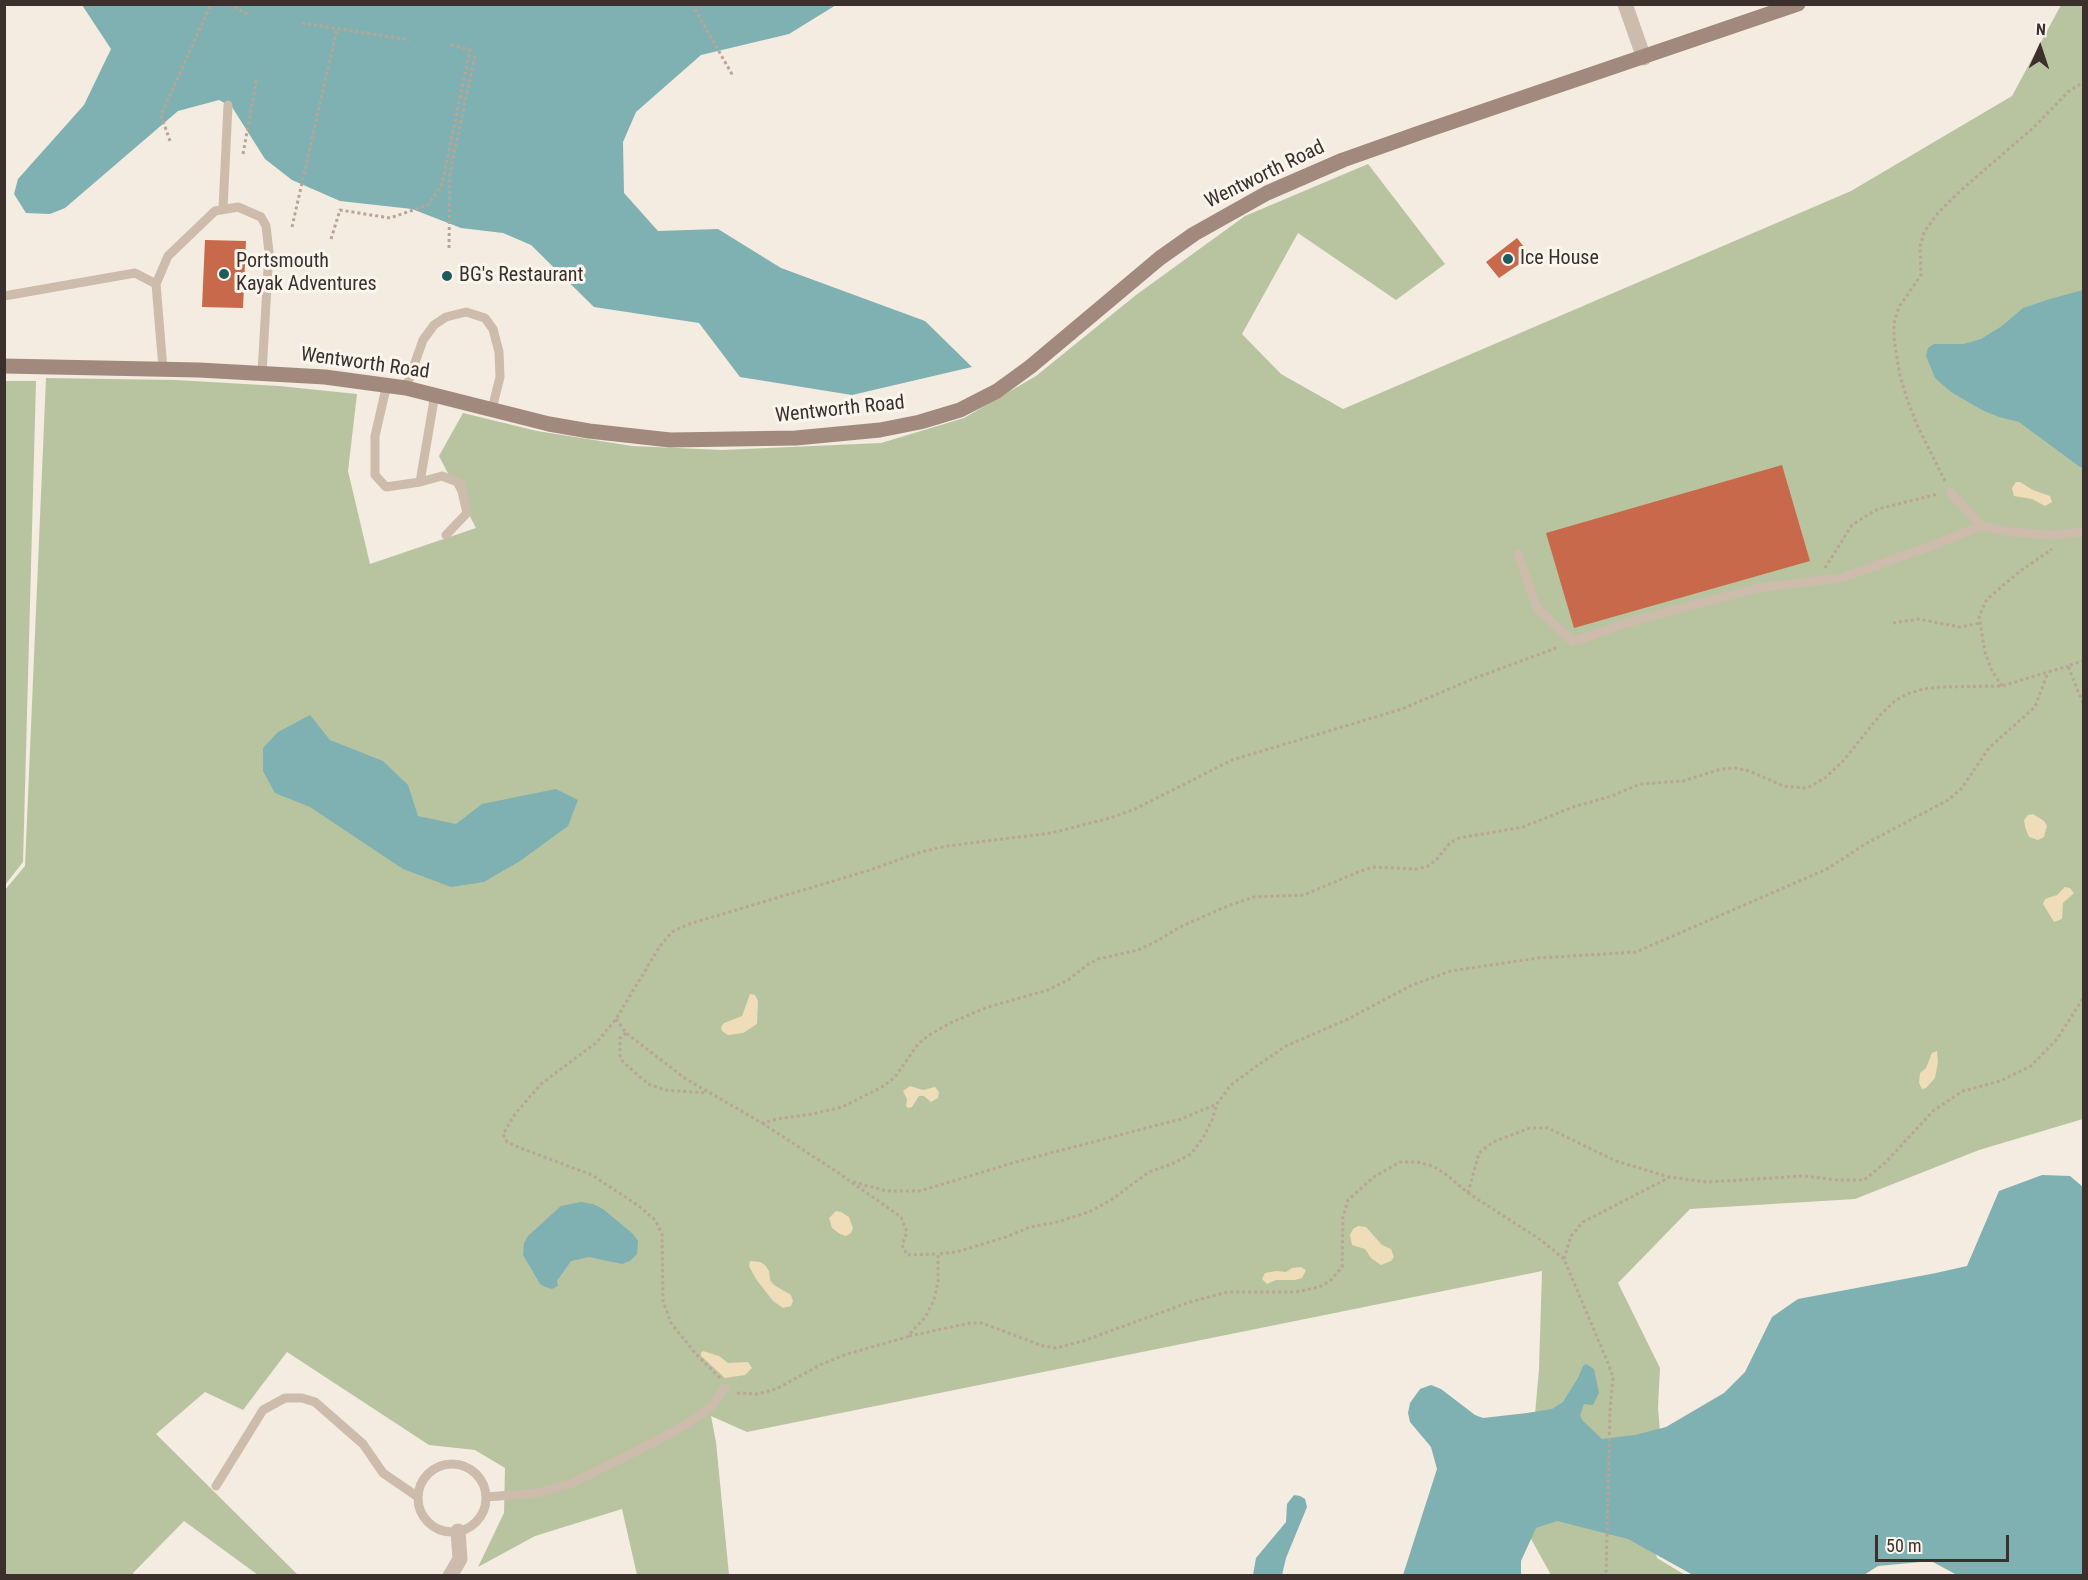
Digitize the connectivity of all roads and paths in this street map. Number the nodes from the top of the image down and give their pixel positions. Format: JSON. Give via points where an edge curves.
{"nodes":[{"id":1,"x":211,"y":4,"type":"edge"},
{"id":2,"x":229,"y":4,"type":"edge"},
{"id":3,"x":692,"y":4,"type":"edge"},
{"id":4,"x":1625,"y":4,"type":"edge"},
{"id":5,"x":1798,"y":4,"type":"edge"},
{"id":6,"x":249,"y":15,"type":"dead end"},
{"id":7,"x":302,"y":23,"type":"dead end"},
{"id":8,"x":337,"y":29,"type":"junction"},
{"id":9,"x":410,"y":40,"type":"dead end"},
{"id":10,"x":451,"y":45,"type":"dead end"},
{"id":11,"x":475,"y":56,"type":"dead end"},
{"id":12,"x":1644,"y":58,"type":"junction"},
{"id":13,"x":733,"y":76,"type":"dead end"},
{"id":14,"x":257,"y":77,"type":"dead end"},
{"id":15,"x":2084,"y":82,"type":"edge"},
{"id":16,"x":228,"y":105,"type":"dead end"},
{"id":17,"x":170,"y":141,"type":"dead end"},
{"id":18,"x":243,"y":154,"type":"dead end"},
{"id":19,"x":224,"y":209,"type":"junction"},
{"id":20,"x":292,"y":227,"type":"dead end"},
{"id":21,"x":331,"y":239,"type":"dead end"},
{"id":22,"x":449,"y":248,"type":"dead end"},
{"id":23,"x":156,"y":284,"type":"junction"},
{"id":24,"x":4,"y":296,"type":"edge"},
{"id":25,"x":4,"y":366,"type":"edge"},
{"id":26,"x":163,"y":369,"type":"junction"},
{"id":27,"x":262,"y":373,"type":"junction"},
{"id":28,"x":387,"y":384,"type":"junction"},
{"id":29,"x":406,"y":388,"type":"junction"},
{"id":30,"x":435,"y":394,"type":"junction"},
{"id":31,"x":492,"y":410,"type":"junction"},
{"id":32,"x":420,"y":482,"type":"junction"},
{"id":33,"x":1950,"y":492,"type":"junction"},
{"id":34,"x":1981,"y":526,"type":"junction"},
{"id":35,"x":2079,"y":533,"type":"edge"},
{"id":36,"x":446,"y":535,"type":"dead end"},
{"id":37,"x":1518,"y":554,"type":"dead end"},
{"id":38,"x":1815,"y":582,"type":"junction"},
{"id":39,"x":1893,"y":623,"type":"dead end"},
{"id":40,"x":1980,"y":623,"type":"junction"},
{"id":41,"x":1574,"y":642,"type":"junction"},
{"id":42,"x":2084,"y":660,"type":"edge"},
{"id":43,"x":2068,"y":666,"type":"junction"},
{"id":44,"x":2048,"y":672,"type":"junction"},
{"id":45,"x":2002,"y":686,"type":"junction"},
{"id":46,"x":2084,"y":706,"type":"edge"},
{"id":47,"x":2084,"y":997,"type":"edge"},
{"id":48,"x":616,"y":1019,"type":"junction"},
{"id":49,"x":626,"y":1033,"type":"junction"},
{"id":50,"x":709,"y":1094,"type":"junction"},
{"id":51,"x":1217,"y":1104,"type":"junction"},
{"id":52,"x":762,"y":1123,"type":"junction"},
{"id":53,"x":1670,"y":1178,"type":"junction"},
{"id":54,"x":853,"y":1182,"type":"junction"},
{"id":55,"x":1468,"y":1193,"type":"junction"},
{"id":56,"x":938,"y":1254,"type":"junction"},
{"id":57,"x":1564,"y":1259,"type":"junction"},
{"id":58,"x":907,"y":1337,"type":"junction"},
{"id":59,"x":725,"y":1388,"type":"junction"},
{"id":60,"x":216,"y":1486,"type":"dead end"},
{"id":61,"x":418,"y":1497,"type":"junction"},
{"id":62,"x":486,"y":1497,"type":"junction"},
{"id":63,"x":458,"y":1531,"type":"junction"},
{"id":64,"x":450,"y":1575,"type":"edge"},
{"id":65,"x":1606,"y":1575,"type":"edge"}],
"edges":[{"from":1,"to":17,"type":"path","via":[[161,115]]},
{"from":2,"to":6,"type":"path"},
{"from":3,"to":13,"type":"path"},
{"from":4,"to":12,"type":"street"},
{"from":5,"to":12,"type":"main road","name":"Wentworth Road"},
{"from":7,"to":8,"type":"path"},
{"from":8,"to":9,"type":"path"},
{"from":8,"to":20,"type":"path"},
{"from":10,"to":21,"type":"path","via":[[470,50],[442,184],[428,205],[390,218],[340,210]]},
{"from":11,"to":22,"type":"path","via":[[450,172]]},
{"from":12,"to":31,"type":"main road","name":"Wentworth Road","via":[[1343,160],[1267,193],[1160,258],[1030,367],[997,391],[960,410],[880,430],[796,438],[670,440],[589,431]]},
{"from":14,"to":18,"type":"path"},
{"from":15,"to":33,"type":"path","via":[[2069,91],[1938,213],[1924,232],[1921,275],[1899,307],[1894,338],[1900,376],[1918,427]]},
{"from":16,"to":19,"type":"lane"},
{"from":19,"to":23,"type":"lane","via":[[215,211],[168,256]]},
{"from":19,"to":27,"type":"lane","via":[[238,207],[261,217],[266,226],[269,252]]},
{"from":23,"to":24,"type":"lane","via":[[135,273]]},
{"from":23,"to":26,"type":"lane"},
{"from":25,"to":26,"type":"main road","name":"Wentworth Road"},
{"from":26,"to":27,"type":"main road","name":"Wentworth Road"},
{"from":27,"to":28,"type":"main road","name":"Wentworth Road"},
{"from":28,"to":29,"type":"main road","name":"Wentworth Road"},
{"from":28,"to":32,"type":"lane","via":[[375,436],[375,475],[386,487]]},
{"from":29,"to":30,"type":"main road","name":"Wentworth Road"},
{"from":29,"to":31,"type":"lane","via":[[423,340],[434,325],[466,312],[485,318],[493,329],[500,377]]},
{"from":30,"to":31,"type":"main road","name":"Wentworth Road"},
{"from":30,"to":32,"type":"lane"},
{"from":32,"to":36,"type":"lane","via":[[442,476],[460,483],[467,513]]},
{"from":33,"to":34,"type":"lane"},
{"from":33,"to":38,"type":"path","via":[[1878,509],[1861,519],[1852,525]]},
{"from":34,"to":35,"type":"lane","via":[[2020,533]]},
{"from":34,"to":38,"type":"lane","via":[[1841,578]]},
{"from":35,"to":40,"type":"path","via":[[2019,572],[1987,599]]},
{"from":37,"to":41,"type":"lane","via":[[1537,608]]},
{"from":38,"to":41,"type":"lane","via":[[1758,588],[1626,623]]},
{"from":39,"to":40,"type":"path","via":[[1918,619],[1960,627]]},
{"from":40,"to":45,"type":"path","via":[[1988,661]]},
{"from":41,"to":48,"type":"path","via":[[1402,709],[1232,760],[1110,818],[1051,833],[921,852],[689,924],[672,932],[660,946]]},
{"from":42,"to":43,"type":"path"},
{"from":43,"to":44,"type":"path"},
{"from":43,"to":46,"type":"path"},
{"from":44,"to":45,"type":"path"},
{"from":44,"to":51,"type":"path","via":[[2035,707],[1989,748],[1961,789],[1930,811],[1816,875],[1636,952],[1538,958],[1431,977],[1286,1046],[1231,1085]]},
{"from":45,"to":52,"type":"path","via":[[1923,689],[1896,700],[1843,761],[1807,788],[1784,786],[1735,768],[1683,781],[1640,783],[1522,827],[1459,838],[1436,860],[1418,869],[1373,867],[1304,895],[1254,897],[1230,905],[1138,950],[1098,959],[1048,990],[952,1022],[918,1044],[895,1077],[850,1103]]},
{"from":47,"to":53,"type":"path","via":[[2057,1039],[2031,1066],[2000,1082],[1963,1091],[1935,1110],[1864,1180],[1804,1176],[1707,1182]]},
{"from":48,"to":49,"type":"path"},
{"from":48,"to":59,"type":"path","via":[[597,1041],[541,1084],[503,1134],[507,1142],[592,1175],[655,1220],[662,1234],[663,1301],[671,1323]]},
{"from":49,"to":50,"type":"path"},
{"from":49,"to":50,"type":"path","via":[[620,1038],[623,1062],[648,1084],[665,1090]]},
{"from":50,"to":52,"type":"path"},
{"from":51,"to":54,"type":"path","via":[[1181,1119],[920,1191],[887,1191]]},
{"from":51,"to":56,"type":"path","via":[[1191,1154],[1149,1172],[1089,1212]]},
{"from":52,"to":54,"type":"path"},
{"from":53,"to":55,"type":"path","via":[[1616,1161],[1548,1128],[1530,1128],[1493,1142],[1479,1154]]},
{"from":53,"to":57,"type":"path","via":[[1583,1222],[1571,1236]]},
{"from":54,"to":56,"type":"path","via":[[901,1217],[907,1232],[902,1245],[906,1255]]},
{"from":55,"to":57,"type":"path"},
{"from":55,"to":58,"type":"path","via":[[1433,1166],[1400,1162],[1390,1166],[1348,1200],[1343,1217],[1342,1267],[1319,1287],[1296,1292],[1227,1292],[1056,1348],[982,1323]]},
{"from":56,"to":58,"type":"path","via":[[934,1300]]},
{"from":57,"to":65,"type":"path","via":[[1613,1377]]},
{"from":58,"to":59,"type":"path","via":[[847,1354],[776,1389],[745,1395]]},
{"from":59,"to":62,"type":"lane","via":[[712,1405],[689,1423],[572,1483],[538,1493]]},
{"from":60,"to":61,"type":"lane","via":[[263,1410],[285,1398],[302,1398],[315,1402],[363,1444],[383,1473]]},
{"from":61,"to":62,"type":"lane","via":[[428,1474],[447,1464],[458,1464],[477,1473]]},
{"from":61,"to":63,"type":"lane","via":[[419,1508],[432,1525]]},
{"from":62,"to":63,"type":"lane","via":[[483,1514],[476,1523]]},
{"from":63,"to":64,"type":"street","via":[[460,1559]]}]}
